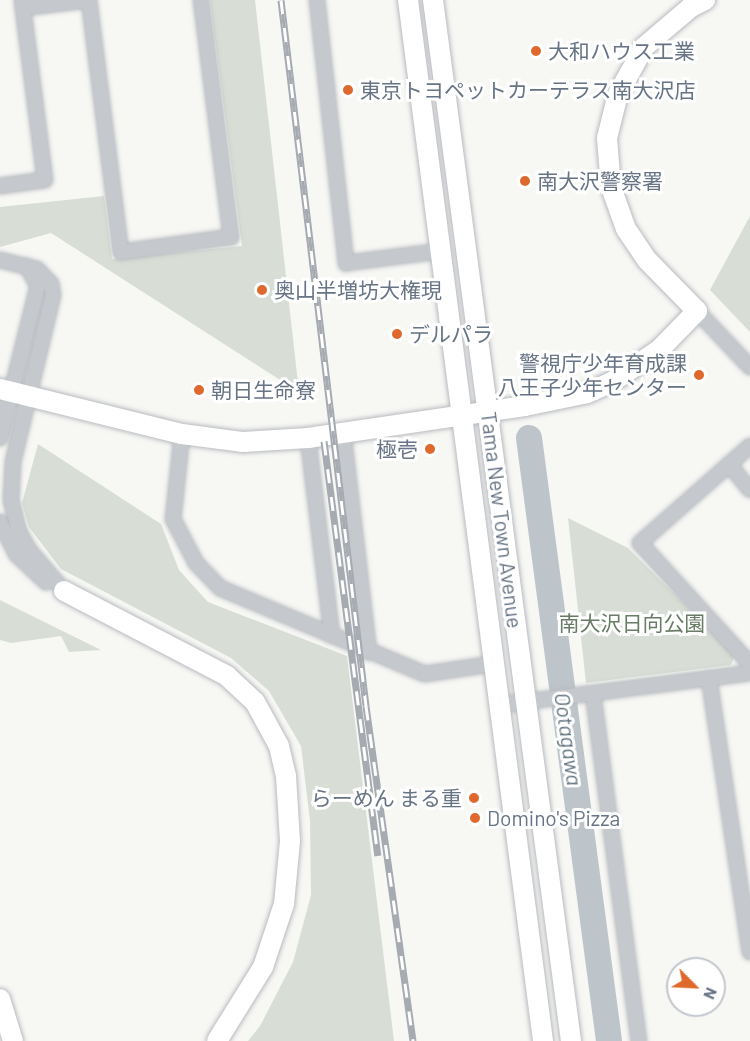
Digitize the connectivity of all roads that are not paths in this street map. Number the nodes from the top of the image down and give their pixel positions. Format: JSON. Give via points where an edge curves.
{"nodes":[{"id":1,"x":89,"y":0,"type":"edge"},
{"id":2,"x":201,"y":0,"type":"edge"},
{"id":3,"x":317,"y":0,"type":"edge"},
{"id":4,"x":408,"y":0,"type":"edge"},
{"id":5,"x":433,"y":0,"type":"edge"},
{"id":6,"x":705,"y":0,"type":"edge"},
{"id":7,"x":23,"y":4,"type":"edge"},
{"id":8,"x":0,"y":186,"type":"edge"},
{"id":9,"x":441,"y":251,"type":"junction"},
{"id":10,"x":0,"y":260,"type":"edge"},
{"id":11,"x":697,"y":311,"type":"junction"},
{"id":12,"x":750,"y":367,"type":"edge"},
{"id":13,"x":13,"y":392,"type":"edge"},
{"id":14,"x":488,"y":412,"type":"junction"},
{"id":15,"x":462,"y":415,"type":"junction"},
{"id":16,"x":343,"y":432,"type":"junction"},
{"id":17,"x":182,"y":434,"type":"junction"},
{"id":18,"x":0,"y":438,"type":"edge"},
{"id":19,"x":308,"y":438,"type":"junction"},
{"id":20,"x":750,"y":446,"type":"edge"},
{"id":21,"x":729,"y":464,"type":"junction"},
{"id":22,"x":750,"y":490,"type":"edge"},
{"id":23,"x":0,"y":522,"type":"edge"},
{"id":24,"x":64,"y":591,"type":"junction"},
{"id":25,"x":332,"y":636,"type":"junction"},
{"id":26,"x":369,"y":652,"type":"junction"},
{"id":27,"x":493,"y":663,"type":"junction"},
{"id":28,"x":750,"y":664,"type":"edge"},
{"id":29,"x":750,"y":673,"type":"edge"},
{"id":30,"x":709,"y":678,"type":"junction"},
{"id":31,"x":588,"y":694,"type":"junction"},
{"id":32,"x":526,"y":702,"type":"junction"},
{"id":33,"x":500,"y":705,"type":"junction"},
{"id":34,"x":750,"y":952,"type":"edge"},
{"id":35,"x":0,"y":999,"type":"edge"},
{"id":36,"x":13,"y":1041,"type":"edge"},
{"id":37,"x":217,"y":1041,"type":"edge"},
{"id":38,"x":543,"y":1041,"type":"edge"},
{"id":39,"x":571,"y":1041,"type":"edge"},
{"id":40,"x":639,"y":1041,"type":"edge"}],
"edges":[{"from":1,"to":2,"type":"street","via":[[121,252],[231,237]]},
{"from":1,"to":7,"type":"street"},
{"from":3,"to":9,"type":"street","via":[[346,263]]},
{"from":4,"to":9,"type":"main road","name":"Tama New Town Avenue"},
{"from":5,"to":14,"type":"main road","name":"Tama New Town Avenue"},
{"from":6,"to":11,"type":"main road","via":[[644,46],[618,94],[607,138],[611,187],[626,229],[647,260]]},
{"from":7,"to":8,"type":"street","via":[[45,180]]},
{"from":9,"to":15,"type":"main road","name":"Tama New Town Avenue"},
{"from":10,"to":13,"type":"street","via":[[26,265],[38,286]]},
{"from":11,"to":12,"type":"street"},
{"from":11,"to":14,"type":"main road","via":[[660,349],[612,381],[562,400]]},
{"from":13,"to":17,"type":"main road"},
{"from":13,"to":18,"type":"street"},
{"from":13,"to":24,"type":"street","via":[[14,516],[29,550]]},
{"from":14,"to":15,"type":"main road"},
{"from":14,"to":32,"type":"main road","name":"Tama New Town Avenue"},
{"from":15,"to":16,"type":"main road"},
{"from":15,"to":27,"type":"main road","name":"Tama New Town Avenue"},
{"from":16,"to":19,"type":"main road"},
{"from":16,"to":26,"type":"street"},
{"from":17,"to":19,"type":"main road","via":[[243,442]]},
{"from":17,"to":25,"type":"street","via":[[173,519],[196,563],[219,588]]},
{"from":19,"to":25,"type":"street"},
{"from":20,"to":21,"type":"street"},
{"from":21,"to":22,"type":"street"},
{"from":21,"to":28,"type":"street","via":[[640,543]]},
{"from":23,"to":24,"type":"street","via":[[17,555],[34,574]]},
{"from":24,"to":37,"type":"main road","via":[[228,676],[255,702],[279,746],[286,776],[290,841],[284,904],[263,967]]},
{"from":25,"to":26,"type":"street"},
{"from":26,"to":27,"type":"street","via":[[425,674]]},
{"from":27,"to":33,"type":"main road","name":"Tama New Town Avenue"},
{"from":29,"to":30,"type":"street"},
{"from":30,"to":31,"type":"street"},
{"from":30,"to":34,"type":"street"},
{"from":31,"to":32,"type":"street"},
{"from":31,"to":40,"type":"street"},
{"from":32,"to":33,"type":"street"},
{"from":32,"to":39,"type":"main road","name":"Tama New Town Avenue"},
{"from":33,"to":38,"type":"main road","name":"Tama New Town Avenue"},
{"from":35,"to":36,"type":"main road"}]}
